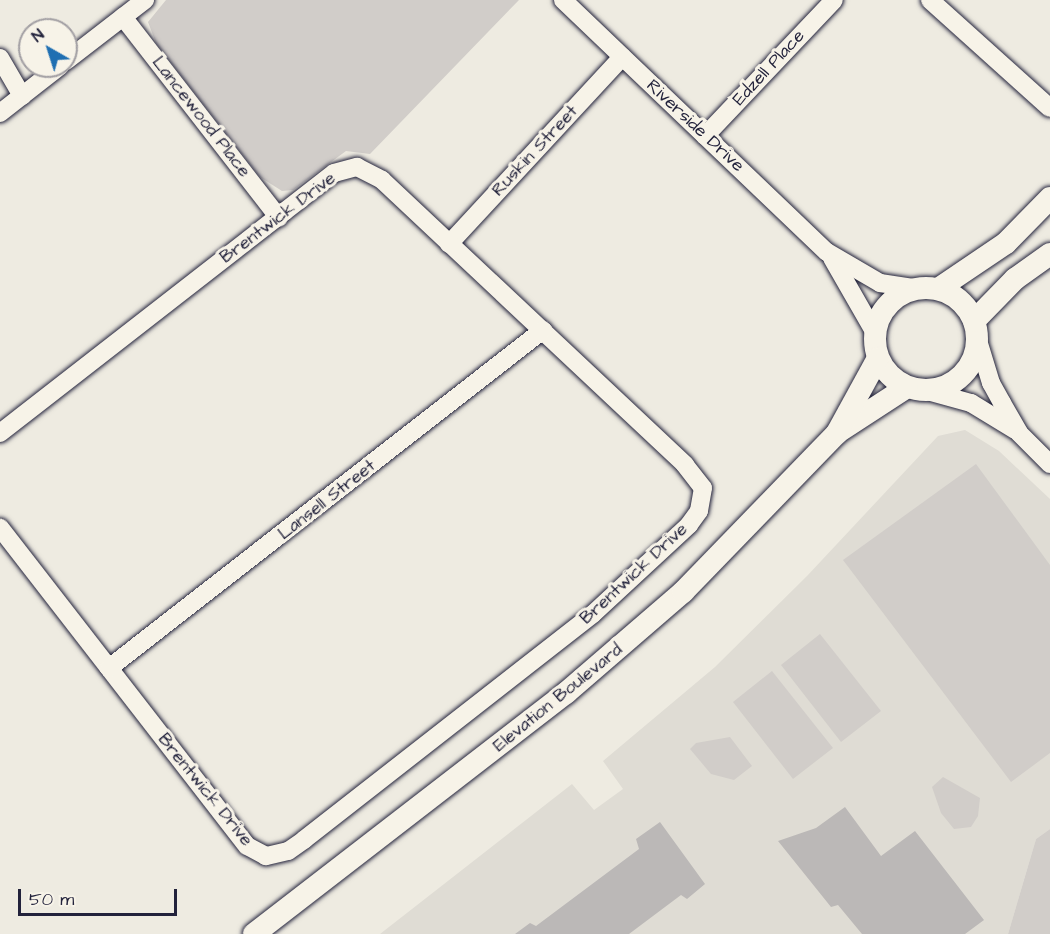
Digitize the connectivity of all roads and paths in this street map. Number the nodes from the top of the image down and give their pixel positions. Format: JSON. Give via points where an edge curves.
{"nodes":[{"id":1,"x":145,"y":0,"type":"edge"},
{"id":2,"x":563,"y":0,"type":"edge"},
{"id":3,"x":834,"y":0,"type":"edge"},
{"id":4,"x":930,"y":0,"type":"edge"},
{"id":5,"x":123,"y":17,"type":"junction"},
{"id":6,"x":78,"y":53,"type":"edge"},
{"id":7,"x":622,"y":57,"type":"junction"},
{"id":8,"x":0,"y":58,"type":"edge"},
{"id":9,"x":44,"y":78,"type":"edge"},
{"id":10,"x":21,"y":96,"type":"junction"},
{"id":11,"x":1050,"y":108,"type":"edge"},
{"id":12,"x":0,"y":113,"type":"edge"},
{"id":13,"x":705,"y":136,"type":"junction"},
{"id":14,"x":1050,"y":198,"type":"edge"},
{"id":15,"x":279,"y":218,"type":"junction"},
{"id":16,"x":449,"y":244,"type":"junction"},
{"id":17,"x":827,"y":252,"type":"junction"},
{"id":18,"x":1050,"y":254,"type":"edge"},
{"id":19,"x":929,"y":289,"type":"junction"},
{"id":20,"x":975,"y":329,"type":"junction"},
{"id":21,"x":543,"y":330,"type":"junction"},
{"id":22,"x":875,"y":333,"type":"junction"},
{"id":23,"x":878,"y":358,"type":"junction"},
{"id":24,"x":916,"y":389,"type":"junction"},
{"id":25,"x":0,"y":433,"type":"edge"},
{"id":26,"x":837,"y":433,"type":"junction"},
{"id":27,"x":1019,"y":433,"type":"junction"},
{"id":28,"x":1050,"y":464,"type":"edge"},
{"id":29,"x":0,"y":527,"type":"edge"},
{"id":30,"x":110,"y":668,"type":"junction"},
{"id":31,"x":254,"y":934,"type":"edge"}],
"edges":[{"from":1,"to":5,"type":"street"},
{"from":2,"to":7,"type":"street","name":"Riverside Drive"},
{"from":3,"to":13,"type":"street","name":"Edzell Place"},
{"from":4,"to":11,"type":"street"},
{"from":5,"to":6,"type":"street"},
{"from":5,"to":15,"type":"street","name":"Lancewood Place"},
{"from":7,"to":13,"type":"street","name":"Riverside Drive"},
{"from":7,"to":16,"type":"street","name":"Ruskin Street"},
{"from":8,"to":10,"type":"street"},
{"from":9,"to":10,"type":"street"},
{"from":10,"to":12,"type":"street"},
{"from":13,"to":17,"type":"street","name":"Riverside Drive"},
{"from":14,"to":19,"type":"street","via":[[1006,243]]},
{"from":15,"to":16,"type":"street","name":"Brentwick Drive","via":[[334,173],[365,168]]},
{"from":15,"to":25,"type":"street","name":"Brentwick Drive"},
{"from":16,"to":21,"type":"street","name":"Brentwick Drive"},
{"from":17,"to":19,"type":"street","name":"Riverside Drive","via":[[880,283]]},
{"from":17,"to":22,"type":"street","name":"Riverside Drive"},
{"from":18,"to":20,"type":"street","via":[[1015,279]]},
{"from":19,"to":20,"type":"street","via":[[965,306]]},
{"from":19,"to":22,"type":"street","via":[[903,293],[890,303]]},
{"from":20,"to":24,"type":"street","via":[[971,361],[956,381]]},
{"from":20,"to":27,"type":"street","via":[[991,383]]},
{"from":21,"to":30,"type":"street","name":"Lansell Street"},
{"from":21,"to":30,"type":"street","name":"Brentwick Drive","via":[[697,478],[703,499],[689,525],[593,614],[534,662],[304,840],[288,851],[266,856],[247,846]]},
{"from":22,"to":23,"type":"street"},
{"from":23,"to":24,"type":"street","via":[[895,380]]},
{"from":23,"to":26,"type":"street","name":"Elevation Boulevard"},
{"from":24,"to":26,"type":"street","name":"Elevation Boulevard"},
{"from":24,"to":27,"type":"street","via":[[971,403]]},
{"from":26,"to":31,"type":"street","name":"Elevation Boulevard","via":[[683,592],[626,644]]},
{"from":27,"to":28,"type":"street"},
{"from":29,"to":30,"type":"street","name":"Brentwick Drive"}]}
